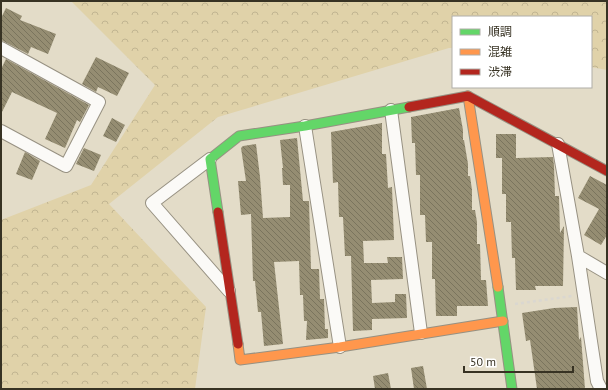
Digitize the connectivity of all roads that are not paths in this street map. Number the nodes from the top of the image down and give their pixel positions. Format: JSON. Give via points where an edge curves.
{"nodes":[{"id":1,"x":1,"y":48,"type":"edge"},
{"id":2,"x":468,"y":96,"type":"junction"},
{"id":3,"x":391,"y":110,"type":"junction"},
{"id":4,"x":306,"y":126,"type":"junction"},
{"id":5,"x":1,"y":130,"type":"edge"},
{"id":6,"x":558,"y":144,"type":"junction"},
{"id":7,"x":210,"y":159,"type":"junction"},
{"id":8,"x":607,"y":171,"type":"edge"},
{"id":9,"x":578,"y":256,"type":"junction"},
{"id":10,"x":607,"y":273,"type":"edge"},
{"id":11,"x":229,"y":291,"type":"junction"},
{"id":12,"x":503,"y":321,"type":"junction"},
{"id":13,"x":421,"y":333,"type":"junction"},
{"id":14,"x":340,"y":347,"type":"junction"},
{"id":15,"x":512,"y":389,"type":"edge"},
{"id":16,"x":601,"y":389,"type":"edge"}],
"edges":[{"from":1,"to":5,"type":"street","via":[[99,102],[66,166]]},
{"from":2,"to":3,"type":"street"},
{"from":2,"to":6,"type":"street"},
{"from":2,"to":12,"type":"street"},
{"from":3,"to":4,"type":"street"},
{"from":3,"to":13,"type":"street"},
{"from":4,"to":7,"type":"street","via":[[239,136]]},
{"from":4,"to":14,"type":"street"},
{"from":6,"to":8,"type":"street"},
{"from":6,"to":9,"type":"street"},
{"from":7,"to":11,"type":"street"},
{"from":7,"to":11,"type":"street","via":[[152,202]]},
{"from":9,"to":10,"type":"street"},
{"from":9,"to":16,"type":"street","via":[[597,381]]},
{"from":11,"to":14,"type":"street","via":[[240,360]]},
{"from":12,"to":13,"type":"street"},
{"from":12,"to":15,"type":"street"},
{"from":13,"to":14,"type":"street"}]}
